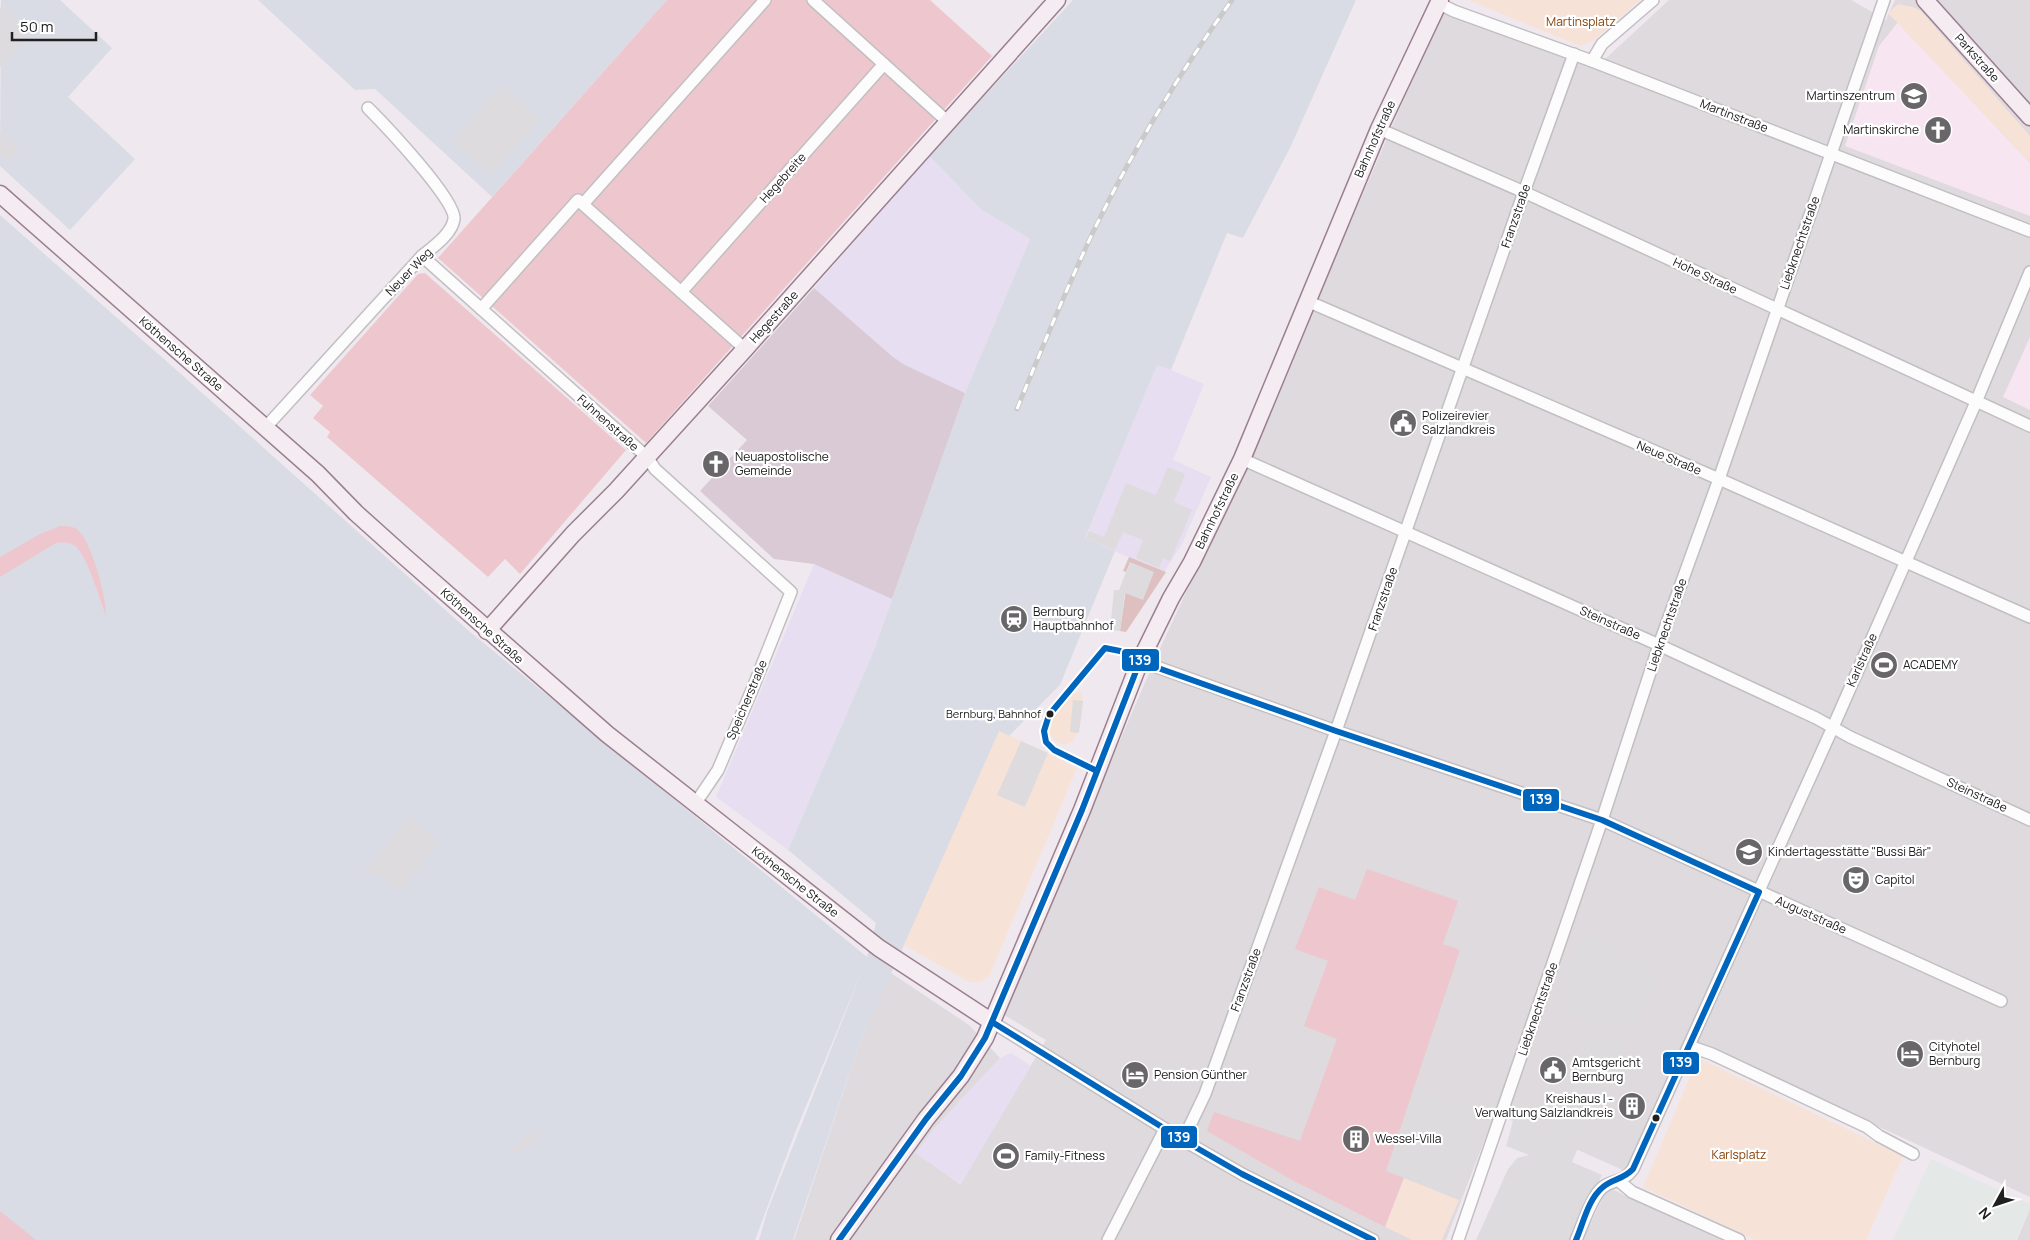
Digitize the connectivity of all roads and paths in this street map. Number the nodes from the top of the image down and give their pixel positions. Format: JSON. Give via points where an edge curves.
{"nodes":[{"id":1,"x":765,"y":0,"type":"edge"},
{"id":2,"x":813,"y":0,"type":"edge"},
{"id":3,"x":1057,"y":0,"type":"edge"},
{"id":4,"x":1653,"y":0,"type":"edge"},
{"id":5,"x":1884,"y":0,"type":"edge"},
{"id":6,"x":1893,"y":0,"type":"edge"},
{"id":7,"x":1925,"y":0,"type":"edge"},
{"id":8,"x":1439,"y":1,"type":"edge"},
{"id":9,"x":1880,"y":12,"type":"junction"},
{"id":10,"x":1574,"y":54,"type":"junction"},
{"id":11,"x":1592,"y":61,"type":"junction"},
{"id":12,"x":884,"y":64,"type":"junction"},
{"id":13,"x":368,"y":108,"type":"dead end"},
{"id":14,"x":2030,"y":117,"type":"edge"},
{"id":15,"x":948,"y":122,"type":"junction"},
{"id":16,"x":1378,"y":130,"type":"junction"},
{"id":17,"x":1831,"y":154,"type":"junction"},
{"id":18,"x":1524,"y":192,"type":"junction"},
{"id":19,"x":0,"y":194,"type":"edge"},
{"id":20,"x":583,"y":204,"type":"junction"},
{"id":21,"x":2030,"y":231,"type":"edge"},
{"id":22,"x":422,"y":256,"type":"junction"},
{"id":23,"x":2030,"y":272,"type":"edge"},
{"id":24,"x":681,"y":292,"type":"junction"},
{"id":25,"x":1307,"y":300,"type":"junction"},
{"id":26,"x":481,"y":309,"type":"junction"},
{"id":27,"x":1777,"y":309,"type":"junction"},
{"id":28,"x":745,"y":349,"type":"junction"},
{"id":29,"x":1463,"y":368,"type":"junction"},
{"id":30,"x":1976,"y":402,"type":"junction"},
{"id":31,"x":2030,"y":426,"type":"edge"},
{"id":32,"x":265,"y":428,"type":"junction"},
{"id":33,"x":647,"y":457,"type":"junction"},
{"id":34,"x":1242,"y":459,"type":"junction"},
{"id":35,"x":1719,"y":479,"type":"junction"},
{"id":36,"x":1406,"y":533,"type":"junction"},
{"id":37,"x":1904,"y":562,"type":"junction"},
{"id":38,"x":791,"y":592,"type":"joint"},
{"id":39,"x":2030,"y":617,"type":"edge"},
{"id":40,"x":487,"y":631,"type":"junction"},
{"id":41,"x":1659,"y":645,"type":"junction"},
{"id":42,"x":1140,"y":661,"type":"junction"},
{"id":43,"x":1832,"y":727,"type":"junction"},
{"id":44,"x":1336,"y":731,"type":"junction"},
{"id":45,"x":695,"y":804,"type":"junction"},
{"id":46,"x":1602,"y":820,"type":"junction"},
{"id":47,"x":2030,"y":820,"type":"edge"},
{"id":48,"x":1759,"y":892,"type":"junction"},
{"id":49,"x":2001,"y":1001,"type":"dead end"},
{"id":50,"x":992,"y":1022,"type":"junction"},
{"id":51,"x":1689,"y":1046,"type":"junction"},
{"id":52,"x":1165,"y":1129,"type":"junction"},
{"id":53,"x":1183,"y":1140,"type":"junction"},
{"id":54,"x":1913,"y":1154,"type":"dead end"},
{"id":55,"x":1619,"y":1181,"type":"junction"},
{"id":56,"x":839,"y":1240,"type":"edge"},
{"id":57,"x":1108,"y":1240,"type":"edge"},
{"id":58,"x":1373,"y":1240,"type":"edge"},
{"id":59,"x":1458,"y":1240,"type":"edge"},
{"id":60,"x":1576,"y":1240,"type":"edge"},
{"id":61,"x":1740,"y":1240,"type":"edge"}],
"edges":[{"from":1,"to":20,"type":"street"},
{"from":2,"to":12,"type":"street"},
{"from":3,"to":15,"type":"main road","name":"Hegestraße"},
{"from":4,"to":11,"type":"street","via":[[1602,44]]},
{"from":5,"to":9,"type":"street","name":"Liebknechtstraße"},
{"from":6,"to":9,"type":"street","name":"Liebknechtstraße"},
{"from":7,"to":14,"type":"main road","name":"Parkstraße"},
{"from":8,"to":10,"type":"street","name":"Martinstraße","via":[[1454,11]]},
{"from":8,"to":16,"type":"main road","name":"Bahnhofstraße"},
{"from":9,"to":17,"type":"street","name":"Liebknechtstraße"},
{"from":10,"to":11,"type":"street","name":"Martinstraße"},
{"from":10,"to":18,"type":"street","name":"Franzstraße"},
{"from":11,"to":17,"type":"street","name":"Martinstraße"},
{"from":12,"to":15,"type":"street"},
{"from":12,"to":24,"type":"street","name":"Hegebreite"},
{"from":13,"to":22,"type":"street","name":"Neuer Weg","via":[[408,152],[455,214],[450,229]]},
{"from":15,"to":28,"type":"main road","name":"Hegestraße"},
{"from":16,"to":18,"type":"street","name":"Hohe Straße"},
{"from":16,"to":25,"type":"main road","name":"Bahnhofstraße"},
{"from":17,"to":21,"type":"street","name":"Martinstraße"},
{"from":17,"to":27,"type":"street","name":"Liebknechtstraße"},
{"from":18,"to":27,"type":"street","name":"Hohe Straße"},
{"from":18,"to":29,"type":"street","name":"Franzstraße"},
{"from":19,"to":32,"type":"main road","name":"Köthensche Straße"},
{"from":20,"to":24,"type":"street"},
{"from":20,"to":26,"type":"street","via":[[578,200]]},
{"from":22,"to":26,"type":"street","name":"Fuhnenstraße"},
{"from":22,"to":32,"type":"street","name":"Neuer Weg"},
{"from":23,"to":30,"type":"street","name":"Karlstraße"},
{"from":24,"to":28,"type":"street"},
{"from":25,"to":29,"type":"street","name":"Neue Straße"},
{"from":25,"to":34,"type":"main road","name":"Bahnhofstraße"},
{"from":26,"to":33,"type":"street","name":"Fuhnenstraße"},
{"from":27,"to":30,"type":"street","name":"Hohe Straße"},
{"from":27,"to":35,"type":"street","name":"Liebknechtstraße"},
{"from":28,"to":33,"type":"main road","name":"Hegestraße"},
{"from":29,"to":35,"type":"street","name":"Neue Straße"},
{"from":29,"to":36,"type":"street","name":"Franzstraße"},
{"from":30,"to":31,"type":"street","name":"Hohe Straße"},
{"from":30,"to":37,"type":"street","name":"Karlstraße"},
{"from":32,"to":40,"type":"main road","name":"Köthensche Straße"},
{"from":33,"to":38,"type":"street","name":"Fuhnenstraße","via":[[655,469]]},
{"from":33,"to":40,"type":"main road","name":"Hegestraße"},
{"from":34,"to":36,"type":"street","name":"Steinstraße"},
{"from":34,"to":42,"type":"main road","name":"Bahnhofstraße"},
{"from":35,"to":37,"type":"street","name":"Neue Straße"},
{"from":35,"to":41,"type":"street","name":"Liebknechtstraße"},
{"from":36,"to":41,"type":"street","name":"Steinstraße"},
{"from":36,"to":44,"type":"street","name":"Franzstraße"},
{"from":37,"to":39,"type":"street","name":"Neue Straße"},
{"from":37,"to":43,"type":"street","name":"Karlstraße"},
{"from":38,"to":45,"type":"street","name":"Speicherstraße","via":[[718,770]]},
{"from":40,"to":45,"type":"main road","name":"Köthensche Straße"},
{"from":41,"to":43,"type":"street","name":"Steinstraße"},
{"from":41,"to":46,"type":"street","name":"Liebknechtstraße"},
{"from":42,"to":44,"type":"street","name":"Auguststraße"},
{"from":42,"to":50,"type":"main road","name":"Bahnhofstraße","via":[[1082,810]]},
{"from":43,"to":47,"type":"street","name":"Steinstraße"},
{"from":43,"to":48,"type":"street","name":"Karlstraße"},
{"from":44,"to":46,"type":"street","name":"Auguststraße"},
{"from":44,"to":53,"type":"street","name":"Franzstraße","via":[[1205,1094]]},
{"from":45,"to":50,"type":"main road","name":"Köthensche Straße","via":[[879,948]]},
{"from":46,"to":48,"type":"street","name":"Auguststraße"},
{"from":46,"to":59,"type":"street","name":"Liebknechtstraße"},
{"from":48,"to":49,"type":"street","name":"Auguststraße"},
{"from":48,"to":51,"type":"street","name":"Karlstraße"},
{"from":50,"to":52,"type":"street"},
{"from":50,"to":56,"type":"main road","name":"Bahnhofstraße","via":[[971,1061]]},
{"from":51,"to":54,"type":"street","via":[[1867,1127]]},
{"from":51,"to":55,"type":"street","via":[[1633,1169]]},
{"from":52,"to":53,"type":"street"},
{"from":52,"to":57,"type":"street"},
{"from":53,"to":58,"type":"street","via":[[1277,1193]]},
{"from":55,"to":60,"type":"street","via":[[1603,1187]]},
{"from":55,"to":61,"type":"street","via":[[1632,1192]]}]}
